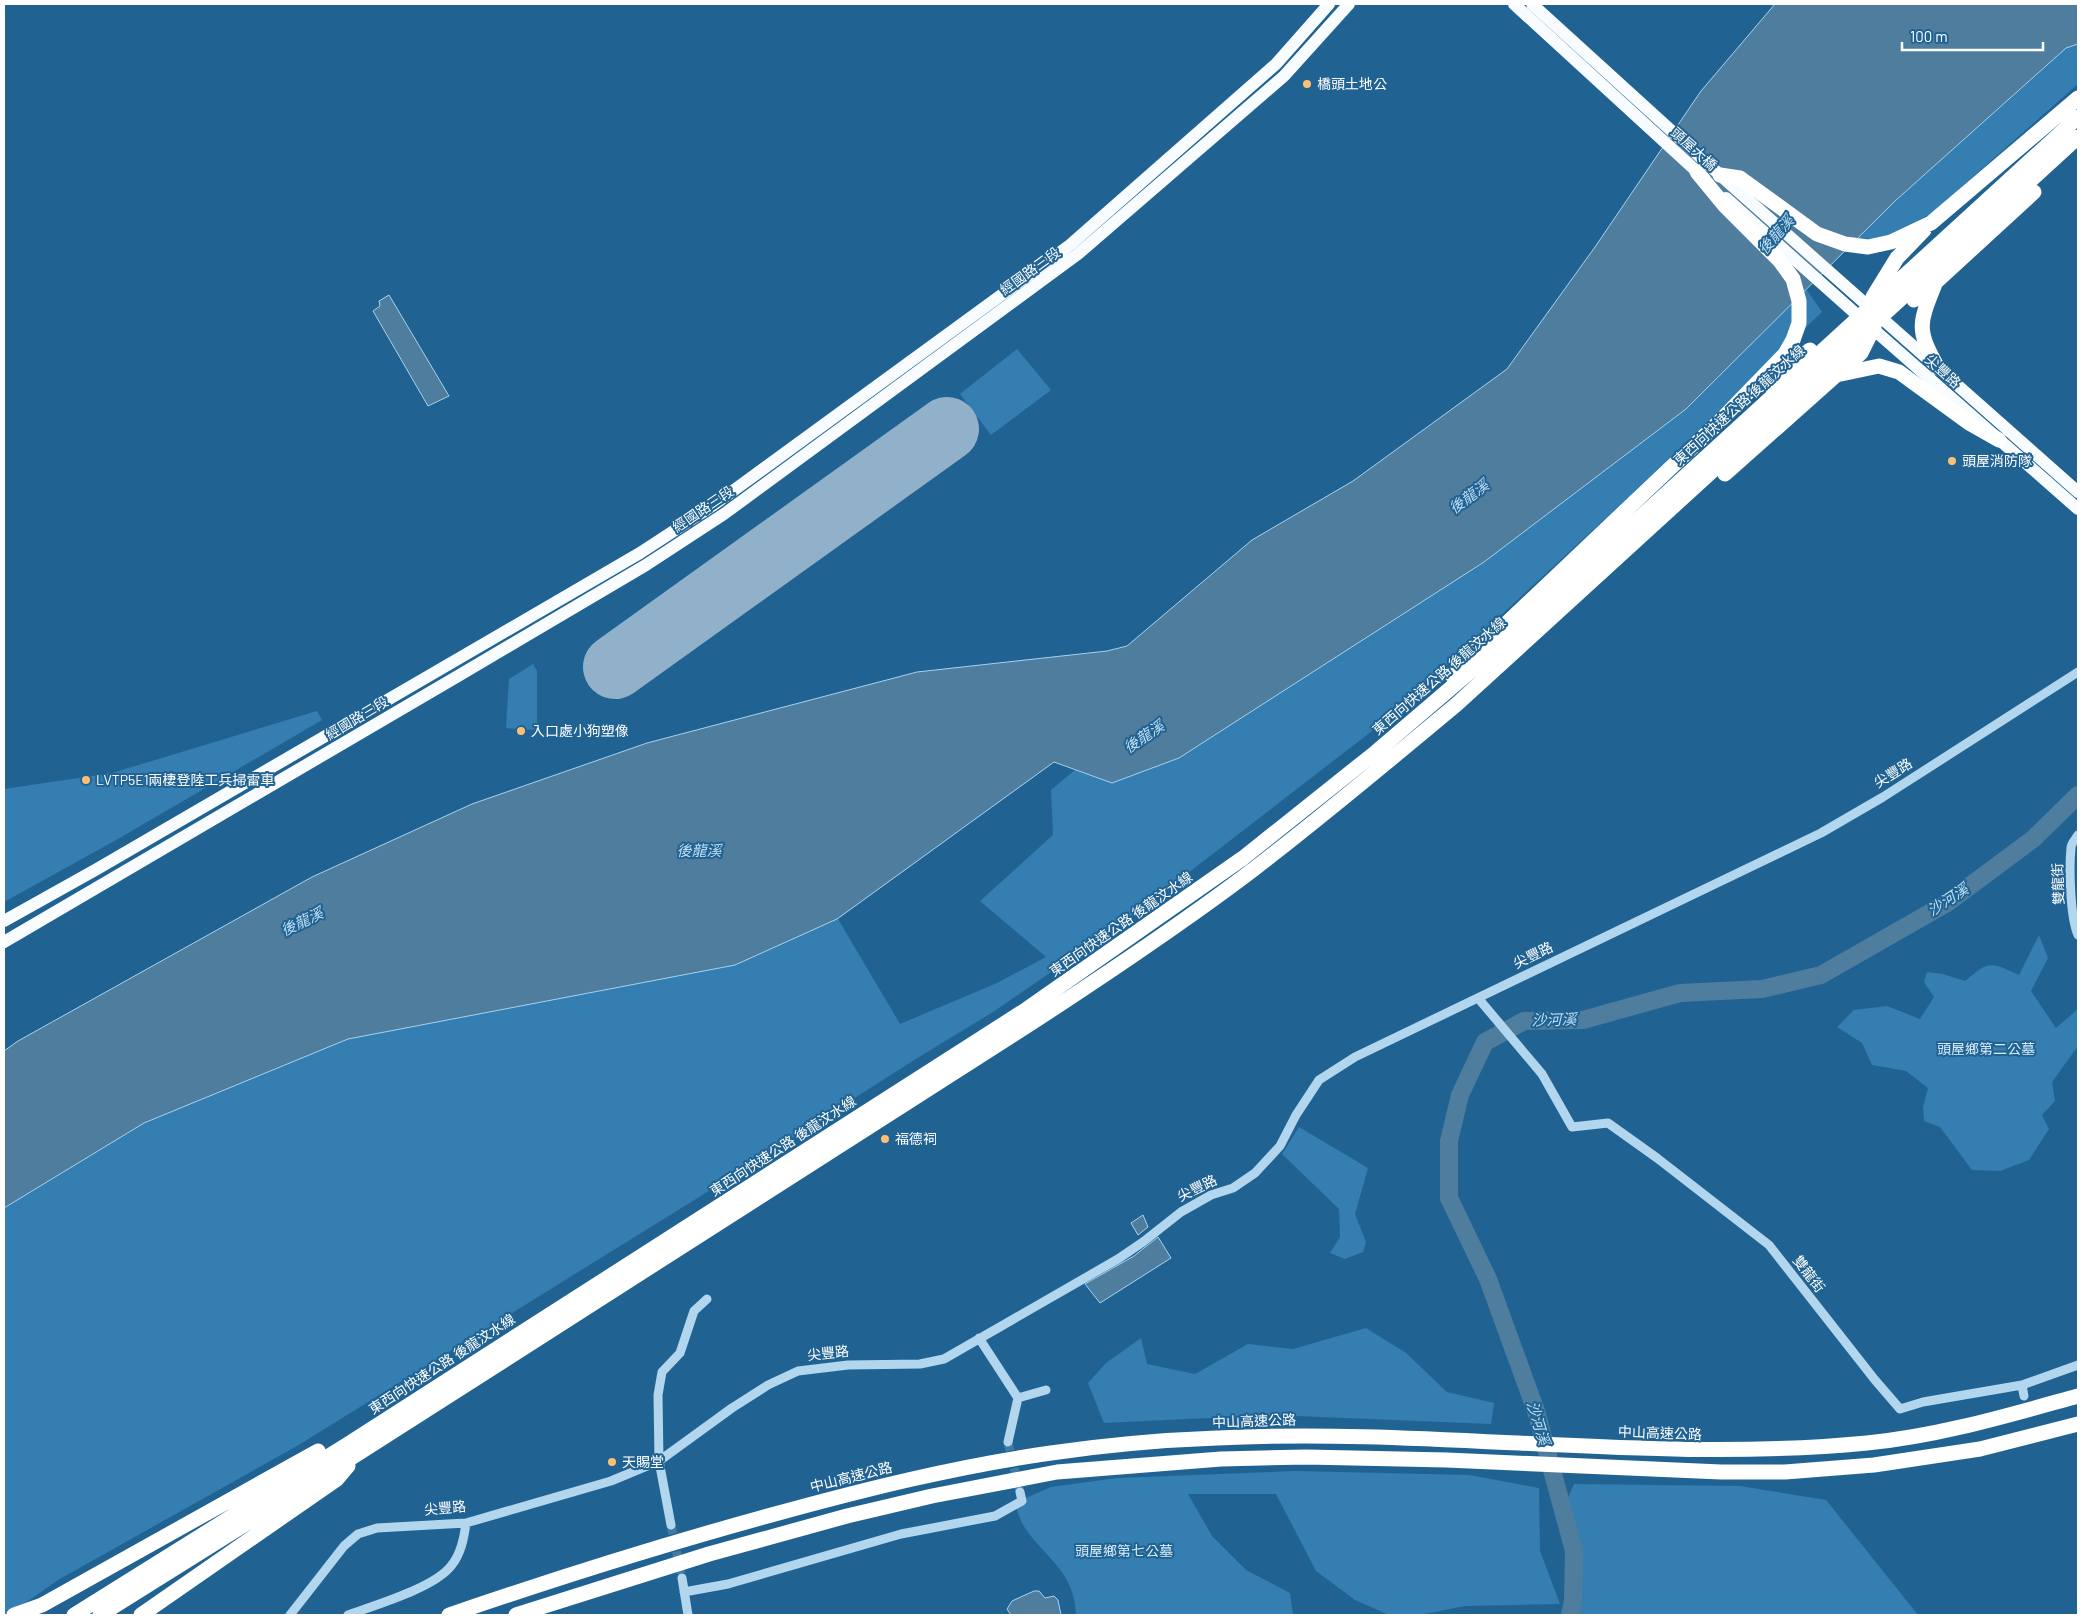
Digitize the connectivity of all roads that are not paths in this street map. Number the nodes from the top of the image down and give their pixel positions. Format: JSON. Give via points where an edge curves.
{"nodes":[{"id":1,"x":1329,"y":4,"type":"edge"},
{"id":2,"x":1348,"y":4,"type":"edge"},
{"id":3,"x":1514,"y":4,"type":"edge"},
{"id":4,"x":1532,"y":4,"type":"edge"},
{"id":5,"x":2078,"y":98,"type":"edge"},
{"id":6,"x":2078,"y":117,"type":"edge"},
{"id":7,"x":2078,"y":137,"type":"edge"},
{"id":8,"x":2078,"y":151,"type":"edge"},
{"id":9,"x":1697,"y":172,"type":"junction"},
{"id":10,"x":1720,"y":175,"type":"junction"},
{"id":11,"x":1931,"y":223,"type":"junction"},
{"id":12,"x":1936,"y":282,"type":"junction"},
{"id":13,"x":1857,"y":306,"type":"junction"},
{"id":14,"x":1877,"y":324,"type":"junction"},
{"id":15,"x":1938,"y":368,"type":"junction"},
{"id":16,"x":1837,"y":375,"type":"junction"},
{"id":17,"x":1721,"y":420,"type":"junction"},
{"id":18,"x":1999,"y":440,"type":"junction"},
{"id":19,"x":2076,"y":497,"type":"edge"},
{"id":20,"x":2078,"y":672,"type":"edge"},
{"id":21,"x":1457,"y":704,"type":"junction"},
{"id":22,"x":1376,"y":752,"type":"junction"},
{"id":23,"x":2078,"y":835,"type":"edge"},
{"id":24,"x":4,"y":921,"type":"edge"},
{"id":25,"x":2078,"y":934,"type":"edge"},
{"id":26,"x":4,"y":942,"type":"edge"},
{"id":27,"x":1478,"y":998,"type":"junction"},
{"id":28,"x":707,"y":1299,"type":"dead end"},
{"id":29,"x":979,"y":1338,"type":"junction"},
{"id":30,"x":2078,"y":1365,"type":"edge"},
{"id":31,"x":2022,"y":1385,"type":"junction"},
{"id":32,"x":1046,"y":1390,"type":"dead end"},
{"id":33,"x":2024,"y":1396,"type":"dead end"},
{"id":34,"x":2078,"y":1396,"type":"edge"},
{"id":35,"x":1018,"y":1398,"type":"junction"},
{"id":36,"x":2078,"y":1424,"type":"edge"},
{"id":37,"x":1008,"y":1442,"type":"tunnel mouth"},
{"id":38,"x":352,"y":1449,"type":"junction"},
{"id":39,"x":659,"y":1461,"type":"junction"},
{"id":40,"x":1020,"y":1492,"type":"dead end"},
{"id":41,"x":466,"y":1523,"type":"junction"},
{"id":42,"x":671,"y":1525,"type":"tunnel mouth"},
{"id":43,"x":682,"y":1578,"type":"tunnel mouth"},
{"id":44,"x":684,"y":1592,"type":"junction"},
{"id":45,"x":42,"y":1605,"type":"junction"},
{"id":46,"x":14,"y":1615,"type":"edge"},
{"id":47,"x":27,"y":1615,"type":"edge"},
{"id":48,"x":74,"y":1615,"type":"edge"},
{"id":49,"x":100,"y":1615,"type":"edge"},
{"id":50,"x":141,"y":1615,"type":"edge"},
{"id":51,"x":290,"y":1615,"type":"edge"},
{"id":52,"x":348,"y":1615,"type":"edge"},
{"id":53,"x":449,"y":1615,"type":"edge"},
{"id":54,"x":516,"y":1615,"type":"edge"},
{"id":55,"x":688,"y":1615,"type":"edge"}],
"edges":[{"from":1,"to":24,"type":"main road","name":"經國路三段","via":[[1276,64],[1070,246],[715,504],[607,572]]},
{"from":2,"to":26,"type":"main road","name":"經國路三段","via":[[1284,76],[1078,254],[724,514],[646,565]]},
{"from":3,"to":9,"type":"main road","name":"頭屋大橋"},
{"from":4,"to":10,"type":"main road","name":"頭屋大橋"},
{"from":5,"to":11,"type":"highway"},
{"from":6,"to":22,"type":"highway","name":"東西向快速公路 後龍汶水線","via":[[1493,652]]},
{"from":7,"to":21,"type":"highway","name":"東西向快速公路 後龍汶水線"},
{"from":8,"to":12,"type":"highway"},
{"from":9,"to":13,"type":"main road","name":"頭屋大橋"},
{"from":9,"to":17,"type":"highway","via":[[1780,261],[1793,280],[1799,302],[1800,323],[1785,354]]},
{"from":10,"to":11,"type":"highway","via":[[1740,178],[1817,234],[1845,244],[1868,247],[1891,242]]},
{"from":10,"to":13,"type":"main road","name":"頭屋大橋"},
{"from":11,"to":13,"type":"highway"},
{"from":12,"to":14,"type":"highway"},
{"from":12,"to":15,"type":"highway","via":[[1921,321],[1924,343]]},
{"from":13,"to":14,"type":"main road","name":"尖豐路"},
{"from":13,"to":17,"type":"highway","via":[[1814,347]]},
{"from":14,"to":15,"type":"main road","name":"尖豐路"},
{"from":14,"to":16,"type":"highway","via":[[1861,353]]},
{"from":14,"to":18,"type":"main road","name":"尖豐路"},
{"from":15,"to":19,"type":"main road","name":"尖豐路"},
{"from":16,"to":18,"type":"highway","via":[[1879,366],[1899,372],[1968,423]]},
{"from":16,"to":21,"type":"highway","via":[[1488,684]]},
{"from":17,"to":22,"type":"highway","via":[[1415,710]]},
{"from":18,"to":19,"type":"main road","name":"尖豐路"},
{"from":20,"to":27,"type":"street","name":"尖豐路","via":[[1822,833]]},
{"from":21,"to":38,"type":"highway","name":"東西向快速公路 後龍汶水線","via":[[1253,870],[1113,969]]},
{"from":22,"to":38,"type":"highway","name":"東西向快速公路 後龍汶水線","via":[[1243,858],[1027,1009]]},
{"from":23,"to":25,"type":"street","name":"雙龍街","via":[[2071,846],[2071,894]]},
{"from":27,"to":29,"type":"street","name":"尖豐路","via":[[1355,1057],[1319,1080],[1280,1146],[1255,1173],[1233,1188],[1211,1195],[1181,1212],[1118,1259]]},
{"from":27,"to":31,"type":"street","name":"雙龍街","via":[[1542,1074],[1572,1127],[1608,1123],[1769,1244],[1900,1408]]},
{"from":28,"to":39,"type":"street","via":[[694,1311],[680,1352],[662,1372],[658,1395]]},
{"from":29,"to":35,"type":"street"},
{"from":29,"to":39,"type":"street","name":"尖豐路","via":[[944,1359],[920,1364],[848,1365],[798,1370],[732,1408]]},
{"from":30,"to":31,"type":"street","name":"雙龍街"},
{"from":31,"to":33,"type":"street"},
{"from":32,"to":35,"type":"street"},
{"from":34,"to":53,"type":"highway","name":"中山高速公路","via":[[1971,1426],[1870,1442],[1714,1450],[1314,1436],[1132,1443],[1053,1452],[842,1495],[559,1577]]},
{"from":35,"to":37,"type":"street"},
{"from":36,"to":54,"type":"highway","via":[[1980,1450],[1874,1465],[1785,1472],[1354,1458],[1230,1459],[1057,1472],[847,1516],[709,1554]]},
{"from":38,"to":45,"type":"highway","via":[[336,1443],[315,1452]]},
{"from":38,"to":48,"type":"highway","name":"東西向快速公路 後龍汶水線"},
{"from":38,"to":49,"type":"highway","name":"東西向快速公路 後龍汶水線"},
{"from":38,"to":50,"type":"highway","via":[[338,1478]]},
{"from":39,"to":41,"type":"street","name":"尖豐路","via":[[611,1481]]},
{"from":39,"to":42,"type":"street"},
{"from":40,"to":44,"type":"street","via":[[1022,1501],[995,1516],[901,1534],[728,1584]]},
{"from":41,"to":51,"type":"street","name":"尖豐路","via":[[378,1528],[358,1534],[344,1546]]},
{"from":41,"to":52,"type":"street","via":[[463,1542],[451,1567],[411,1592]]},
{"from":43,"to":44,"type":"street"},
{"from":44,"to":55,"type":"street"},
{"from":45,"to":46,"type":"highway"},
{"from":45,"to":47,"type":"highway"}]}
